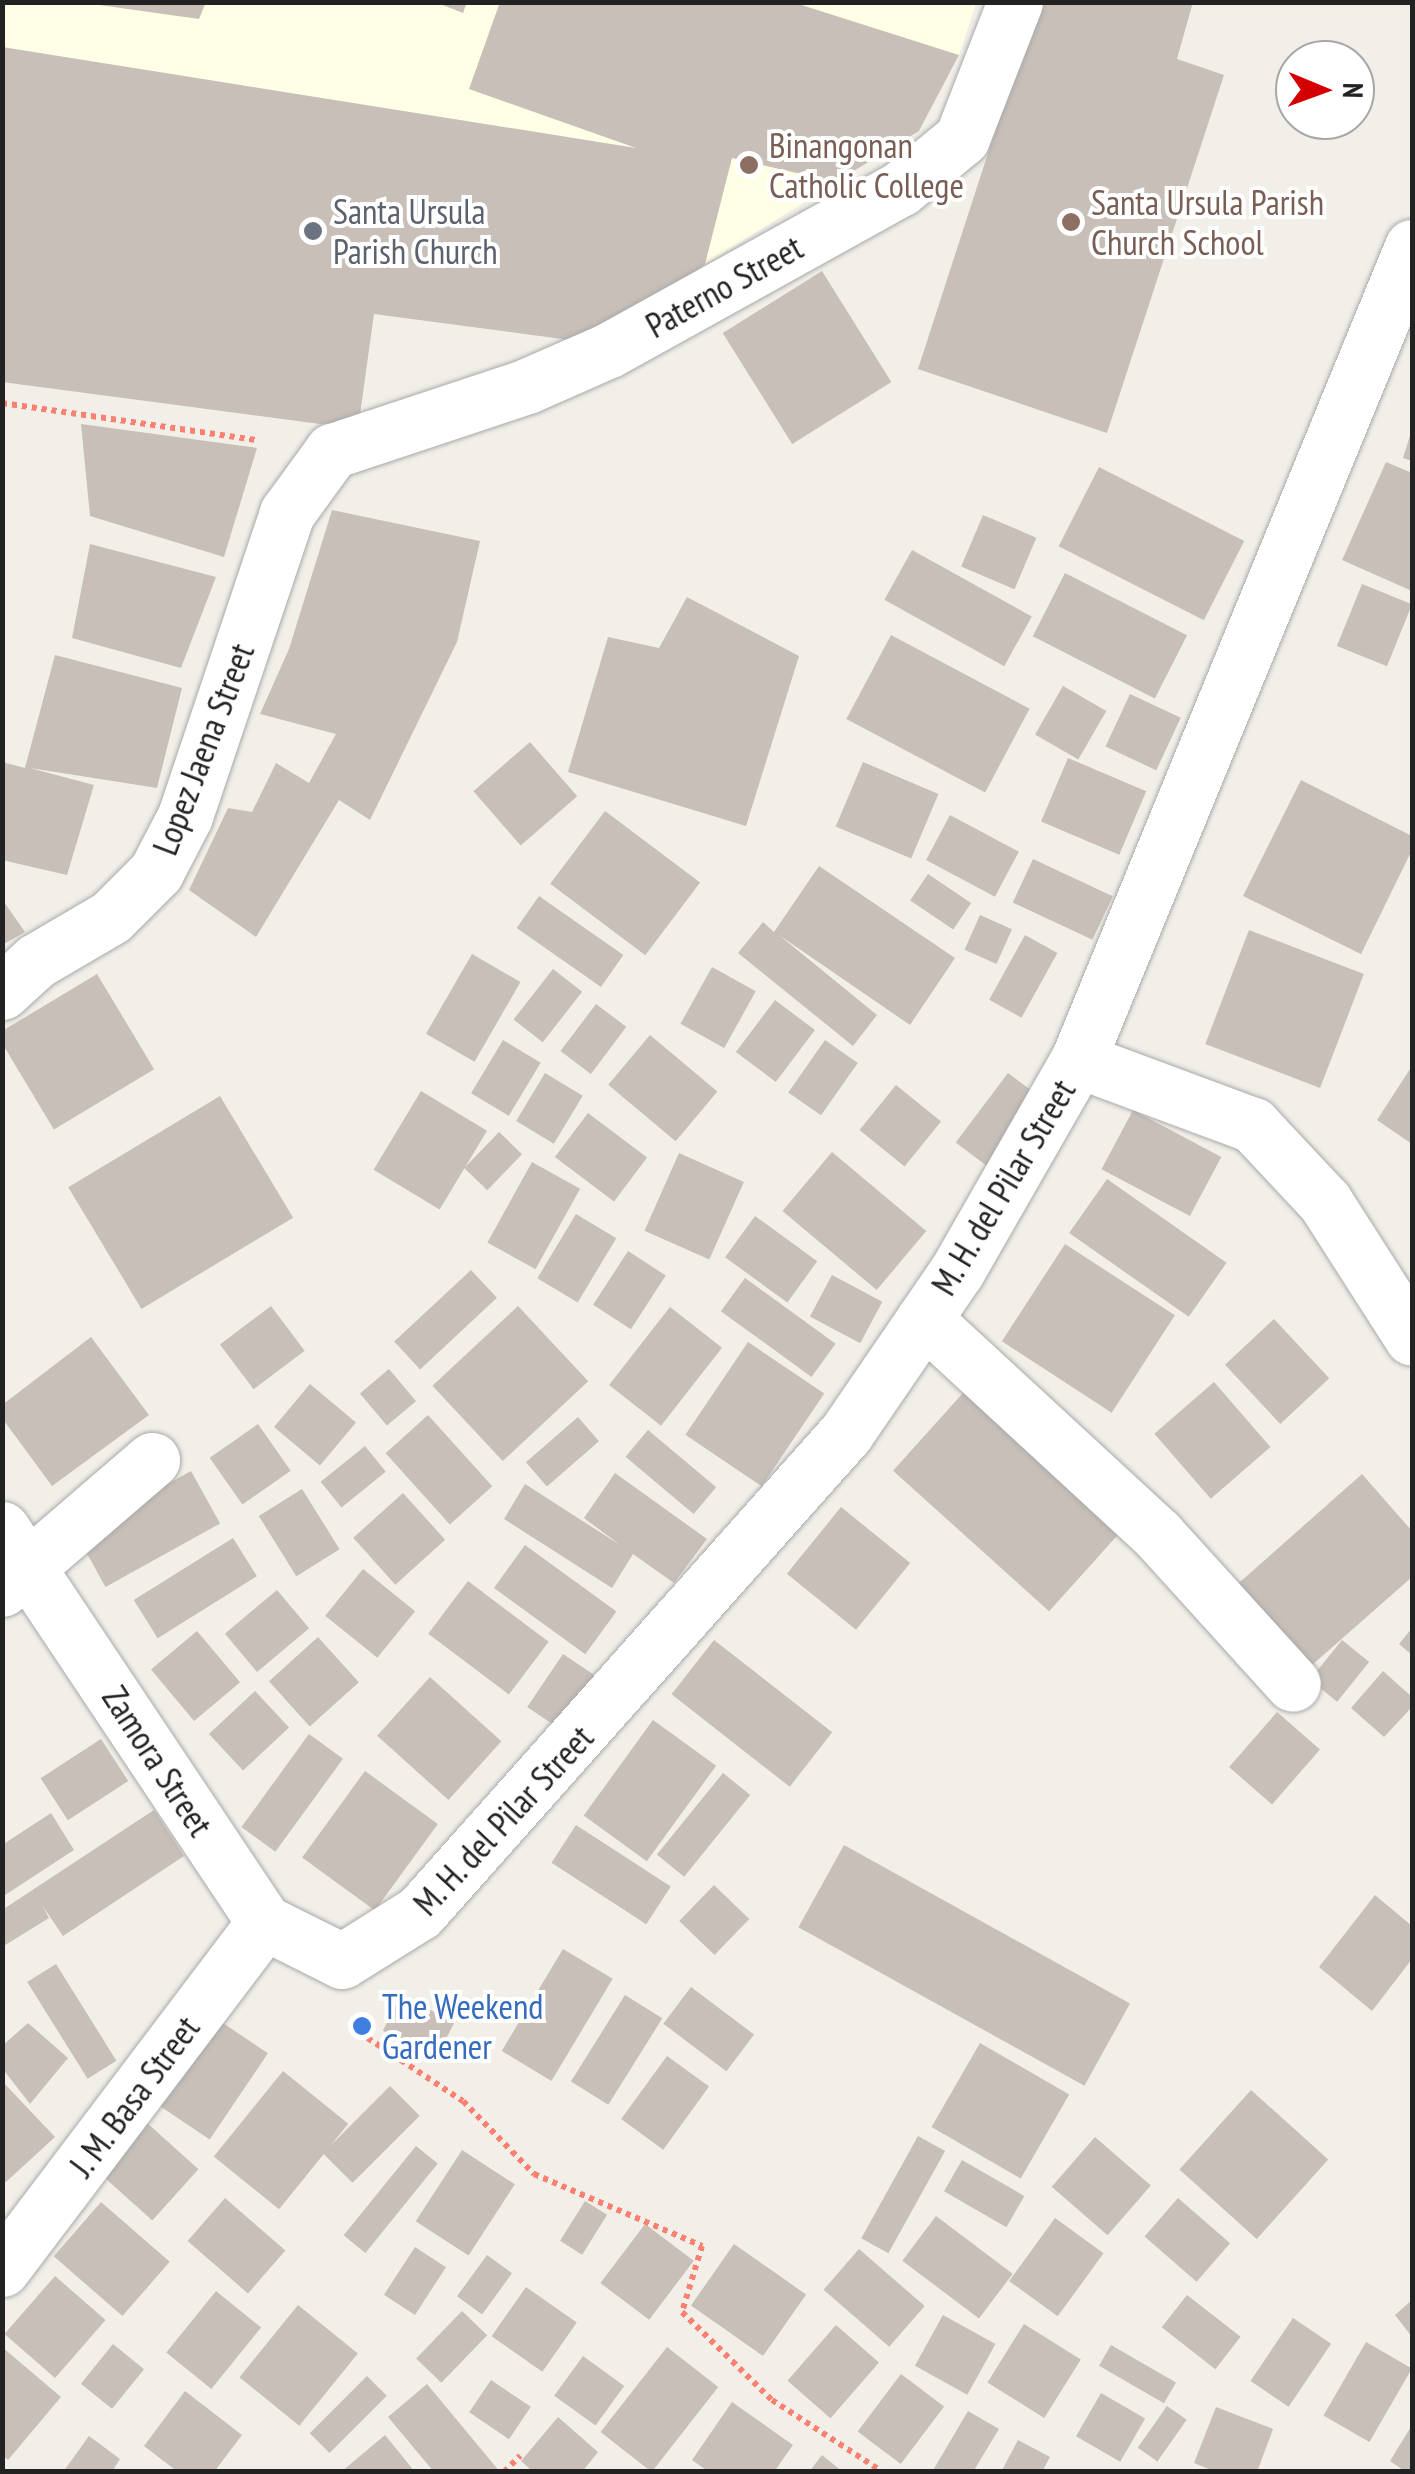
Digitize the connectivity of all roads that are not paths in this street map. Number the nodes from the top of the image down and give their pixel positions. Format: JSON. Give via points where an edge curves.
{"nodes":[{"id":1,"x":1015,"y":2,"type":"edge"},
{"id":2,"x":1412,"y":247,"type":"edge"},
{"id":3,"x":332,"y":451,"type":"joint"},
{"id":4,"x":2,"y":992,"type":"edge"},
{"id":5,"x":1078,"y":1060,"type":"junction"},
{"id":6,"x":924,"y":1319,"type":"junction"},
{"id":7,"x":1412,"y":1338,"type":"edge"},
{"id":8,"x":152,"y":1460,"type":"dead end"},
{"id":9,"x":12,"y":1562,"type":"edge"},
{"id":10,"x":1292,"y":1684,"type":"dead end"},
{"id":11,"x":264,"y":1922,"type":"junction"},
{"id":12,"x":2,"y":2269,"type":"edge"}],
"edges":[{"from":1,"to":3,"type":"street","name":"Paterno Street","via":[[962,138],[900,188],[609,350],[528,386]]},
{"from":2,"to":5,"type":"street","name":"M. H. del Pilar Street"},
{"from":3,"to":4,"type":"street","name":"Lopez Jaena Street","via":[[287,513],[185,816],[156,872],[111,917],[36,961]]},
{"from":5,"to":6,"type":"street","name":"M. H. del Pilar Street"},
{"from":5,"to":7,"type":"street","via":[[1254,1126],[1326,1202]]},
{"from":6,"to":10,"type":"street","via":[[1158,1534]]},
{"from":6,"to":11,"type":"street","name":"M. H. del Pilar Street","via":[[846,1433],[594,1724],[420,1912],[342,1961]]},
{"from":8,"to":9,"type":"street"},
{"from":9,"to":11,"type":"street","name":"Zamora Street"},
{"from":11,"to":12,"type":"street","name":"J. M. Basa Street"}]}
